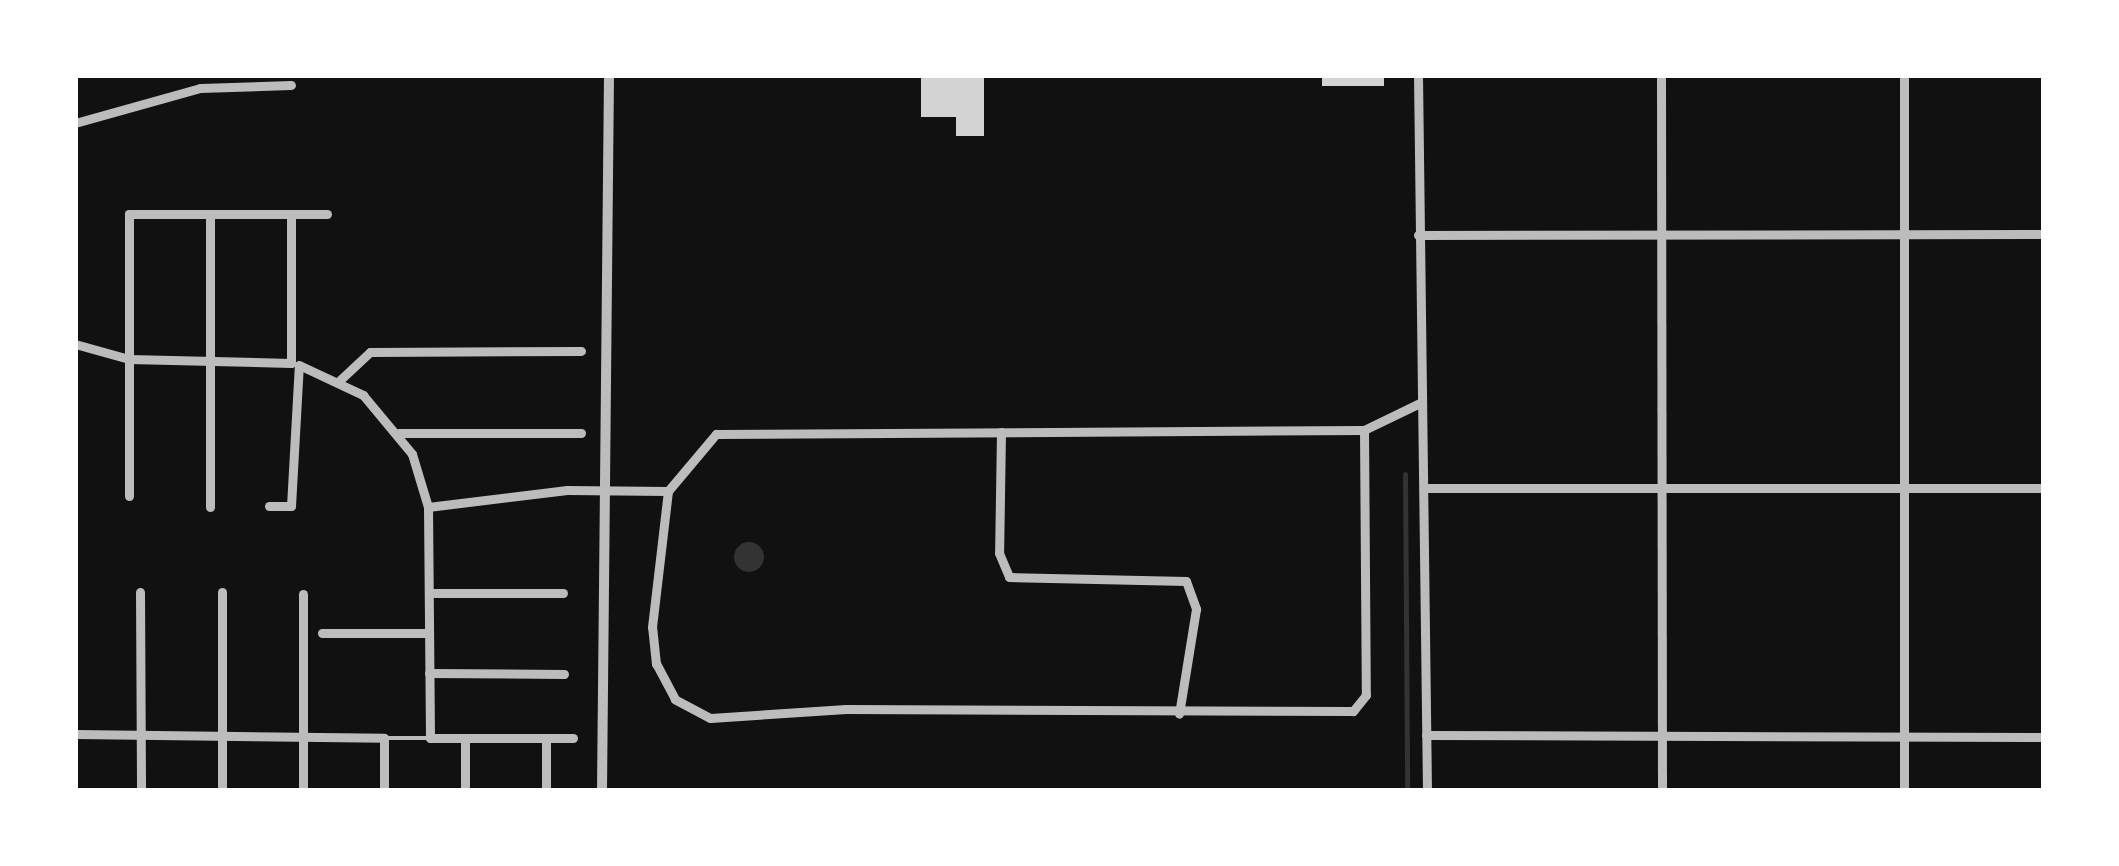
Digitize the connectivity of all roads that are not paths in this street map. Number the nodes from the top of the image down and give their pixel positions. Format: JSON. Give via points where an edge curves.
{"nodes":[{"id":1,"x":609,"y":75,"type":"edge"},
{"id":2,"x":1418,"y":75,"type":"edge"},
{"id":3,"x":1660,"y":75,"type":"edge"},
{"id":4,"x":1904,"y":75,"type":"edge"},
{"id":5,"x":291,"y":85,"type":"dead end"},
{"id":6,"x":75,"y":123,"type":"edge"},
{"id":7,"x":210,"y":214,"type":"junction"},
{"id":8,"x":291,"y":214,"type":"junction"},
{"id":9,"x":327,"y":214,"type":"dead end"},
{"id":10,"x":2044,"y":234,"type":"edge"},
{"id":11,"x":1418,"y":235,"type":"junction"},
{"id":12,"x":1661,"y":235,"type":"junction"},
{"id":13,"x":1904,"y":235,"type":"junction"},
{"id":14,"x":75,"y":344,"type":"edge"},
{"id":15,"x":582,"y":351,"type":"dead end"},
{"id":16,"x":129,"y":359,"type":"junction"},
{"id":17,"x":210,"y":360,"type":"junction"},
{"id":18,"x":295,"y":364,"type":"junction"},
{"id":19,"x":340,"y":380,"type":"junction"},
{"id":20,"x":1422,"y":402,"type":"junction"},
{"id":21,"x":1364,"y":430,"type":"junction"},
{"id":22,"x":581,"y":432,"type":"dead end"},
{"id":23,"x":1001,"y":432,"type":"junction"},
{"id":24,"x":399,"y":433,"type":"junction"},
{"id":25,"x":1426,"y":488,"type":"junction"},
{"id":26,"x":1904,"y":488,"type":"junction"},
{"id":27,"x":2044,"y":488,"type":"edge"},
{"id":28,"x":616,"y":490,"type":"junction"},
{"id":29,"x":1660,"y":490,"type":"junction"},
{"id":30,"x":668,"y":491,"type":"junction"},
{"id":31,"x":129,"y":496,"type":"dead end"},
{"id":32,"x":269,"y":506,"type":"dead end"},
{"id":33,"x":428,"y":507,"type":"junction"},
{"id":34,"x":210,"y":508,"type":"dead end"},
{"id":35,"x":140,"y":592,"type":"dead end"},
{"id":36,"x":222,"y":592,"type":"dead end"},
{"id":37,"x":564,"y":592,"type":"dead end"},
{"id":38,"x":430,"y":593,"type":"junction"},
{"id":39,"x":302,"y":594,"type":"dead end"},
{"id":40,"x":430,"y":632,"type":"junction"},
{"id":41,"x":322,"y":633,"type":"dead end"},
{"id":42,"x":430,"y":673,"type":"junction"},
{"id":43,"x":564,"y":674,"type":"dead end"},
{"id":44,"x":1179,"y":714,"type":"junction"},
{"id":45,"x":140,"y":729,"type":"junction"},
{"id":46,"x":222,"y":730,"type":"junction"},
{"id":47,"x":75,"y":734,"type":"edge"},
{"id":48,"x":1662,"y":734,"type":"junction"},
{"id":49,"x":303,"y":735,"type":"junction"},
{"id":50,"x":1426,"y":735,"type":"junction"},
{"id":51,"x":1904,"y":736,"type":"junction"},
{"id":52,"x":2044,"y":736,"type":"edge"},
{"id":53,"x":384,"y":738,"type":"junction"},
{"id":54,"x":430,"y":738,"type":"junction"},
{"id":55,"x":465,"y":738,"type":"junction"},
{"id":56,"x":546,"y":738,"type":"junction"},
{"id":57,"x":573,"y":738,"type":"dead end"},
{"id":58,"x":140,"y":791,"type":"edge"},
{"id":59,"x":222,"y":791,"type":"edge"},
{"id":60,"x":303,"y":791,"type":"edge"},
{"id":61,"x":384,"y":791,"type":"edge"},
{"id":62,"x":465,"y":791,"type":"edge"},
{"id":63,"x":546,"y":791,"type":"edge"},
{"id":64,"x":602,"y":791,"type":"edge"},
{"id":65,"x":1427,"y":791,"type":"edge"},
{"id":66,"x":1662,"y":791,"type":"edge"},
{"id":67,"x":1904,"y":791,"type":"edge"}],
"edges":[{"from":1,"to":28,"type":"street"},
{"from":2,"to":11,"type":"street"},
{"from":3,"to":12,"type":"street"},
{"from":4,"to":13,"type":"street"},
{"from":5,"to":6,"type":"street","via":[[200,88]]},
{"from":7,"to":8,"type":"street"},
{"from":7,"to":16,"type":"street","via":[[128,214]]},
{"from":7,"to":17,"type":"street"},
{"from":8,"to":9,"type":"street"},
{"from":8,"to":18,"type":"street"},
{"from":10,"to":13,"type":"street"},
{"from":11,"to":12,"type":"street"},
{"from":11,"to":20,"type":"street"},
{"from":12,"to":13,"type":"street"},
{"from":12,"to":29,"type":"street"},
{"from":13,"to":26,"type":"street"},
{"from":14,"to":16,"type":"street"},
{"from":15,"to":19,"type":"street","via":[[370,352]]},
{"from":16,"to":17,"type":"street"},
{"from":16,"to":31,"type":"street"},
{"from":17,"to":18,"type":"street"},
{"from":17,"to":34,"type":"street"},
{"from":18,"to":19,"type":"street"},
{"from":18,"to":32,"type":"street","via":[[291,506]]},
{"from":19,"to":24,"type":"street"},
{"from":20,"to":21,"type":"street"},
{"from":20,"to":25,"type":"street"},
{"from":21,"to":23,"type":"street"},
{"from":21,"to":44,"type":"street","via":[[1360,706]]},
{"from":22,"to":24,"type":"street"},
{"from":23,"to":30,"type":"street","via":[[716,434]]},
{"from":23,"to":44,"type":"street","via":[[999,553],[1009,577],[1186,581],[1196,609]]},
{"from":24,"to":33,"type":"street"},
{"from":25,"to":29,"type":"street"},
{"from":25,"to":50,"type":"street"},
{"from":26,"to":27,"type":"street"},
{"from":26,"to":29,"type":"street"},
{"from":26,"to":51,"type":"street"},
{"from":28,"to":30,"type":"street"},
{"from":28,"to":33,"type":"street"},
{"from":28,"to":64,"type":"street"},
{"from":29,"to":48,"type":"street"},
{"from":30,"to":44,"type":"street","via":[[652,627],[656,664],[689,710],[737,720],[846,709]]},
{"from":33,"to":38,"type":"street"},
{"from":35,"to":45,"type":"street"},
{"from":36,"to":46,"type":"street"},
{"from":37,"to":38,"type":"street"},
{"from":38,"to":40,"type":"street"},
{"from":39,"to":49,"type":"street"},
{"from":40,"to":41,"type":"street"},
{"from":40,"to":42,"type":"street"},
{"from":42,"to":43,"type":"street"},
{"from":42,"to":54,"type":"street"},
{"from":45,"to":46,"type":"street"},
{"from":45,"to":47,"type":"street"},
{"from":45,"to":58,"type":"street"},
{"from":46,"to":49,"type":"street"},
{"from":46,"to":59,"type":"street"},
{"from":48,"to":50,"type":"street"},
{"from":48,"to":51,"type":"street"},
{"from":48,"to":66,"type":"street"},
{"from":49,"to":53,"type":"street"},
{"from":49,"to":60,"type":"street"},
{"from":50,"to":65,"type":"street"},
{"from":51,"to":52,"type":"street"},
{"from":51,"to":67,"type":"street"},
{"from":53,"to":54,"type":"lane"},
{"from":53,"to":61,"type":"street"},
{"from":54,"to":55,"type":"street"},
{"from":55,"to":56,"type":"street"},
{"from":55,"to":62,"type":"street"},
{"from":56,"to":57,"type":"street"},
{"from":56,"to":63,"type":"street"}]}
